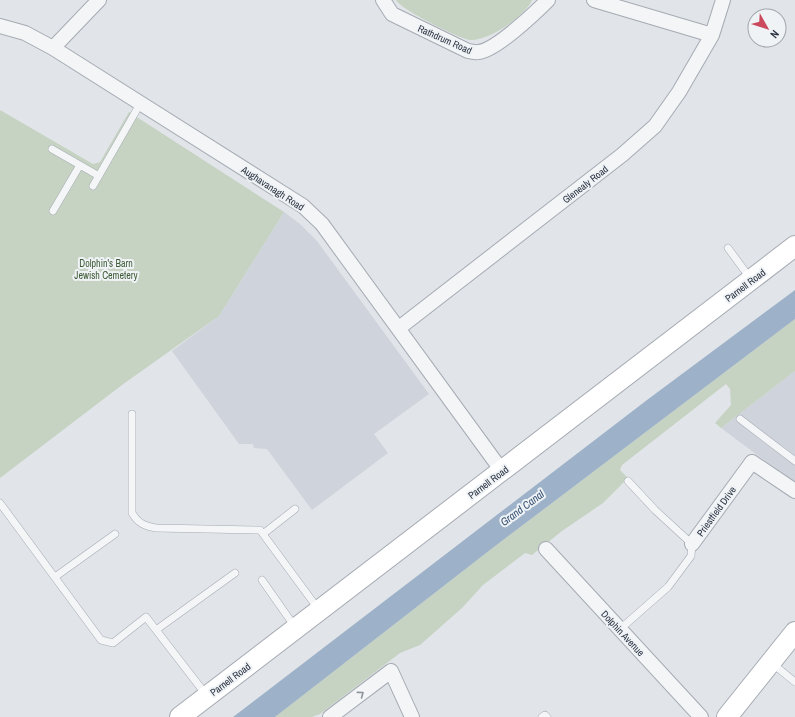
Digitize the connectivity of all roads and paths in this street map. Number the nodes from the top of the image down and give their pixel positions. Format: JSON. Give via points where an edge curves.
{"nodes":[{"id":1,"x":99,"y":0,"type":"edge"},
{"id":2,"x":383,"y":0,"type":"edge"},
{"id":3,"x":548,"y":0,"type":"edge"},
{"id":4,"x":594,"y":0,"type":"edge"},
{"id":5,"x":722,"y":0,"type":"edge"},
{"id":6,"x":0,"y":26,"type":"edge"},
{"id":7,"x":712,"y":35,"type":"junction"},
{"id":8,"x":53,"y":48,"type":"junction"},
{"id":9,"x":140,"y":104,"type":"junction"},
{"id":10,"x":52,"y":149,"type":"dead end"},
{"id":11,"x":80,"y":164,"type":"junction"},
{"id":12,"x":99,"y":176,"type":"junction"},
{"id":13,"x":93,"y":186,"type":"dead end"},
{"id":14,"x":53,"y":211,"type":"dead end"},
{"id":15,"x":795,"y":246,"type":"edge"},
{"id":16,"x":728,"y":248,"type":"dead end"},
{"id":17,"x":752,"y":280,"type":"junction"},
{"id":18,"x":399,"y":328,"type":"junction"},
{"id":19,"x":132,"y":414,"type":"dead end"},
{"id":20,"x":740,"y":419,"type":"dead end"},
{"id":21,"x":795,"y":461,"type":"edge"},
{"id":22,"x":502,"y":472,"type":"junction"},
{"id":23,"x":628,"y":481,"type":"dead end"},
{"id":24,"x":795,"y":491,"type":"edge"},
{"id":25,"x":0,"y":503,"type":"edge"},
{"id":26,"x":295,"y":509,"type":"dead end"},
{"id":27,"x":115,"y":534,"type":"dead end"},
{"id":28,"x":263,"y":534,"type":"junction"},
{"id":29,"x":692,"y":544,"type":"junction"},
{"id":30,"x":546,"y":549,"type":"dead end"},
{"id":31,"x":235,"y":572,"type":"dead end"},
{"id":32,"x":55,"y":577,"type":"junction"},
{"id":33,"x":262,"y":580,"type":"dead end"},
{"id":34,"x":320,"y":611,"type":"junction"},
{"id":35,"x":297,"y":629,"type":"junction"},
{"id":36,"x":156,"y":630,"type":"junction"},
{"id":37,"x":619,"y":630,"type":"junction"},
{"id":38,"x":795,"y":632,"type":"edge"},
{"id":39,"x":771,"y":662,"type":"junction"},
{"id":40,"x":795,"y":682,"type":"edge"},
{"id":41,"x":207,"y":696,"type":"junction"},
{"id":42,"x":180,"y":717,"type":"edge"},
{"id":43,"x":330,"y":717,"type":"edge"},
{"id":44,"x":412,"y":717,"type":"edge"},
{"id":45,"x":542,"y":717,"type":"edge"},
{"id":46,"x":547,"y":717,"type":"edge"},
{"id":47,"x":701,"y":717,"type":"edge"},
{"id":48,"x":727,"y":717,"type":"edge"}],
"edges":[{"from":1,"to":8,"type":"street"},
{"from":2,"to":3,"type":"street","name":"Rathdrum Road","via":[[392,14],[468,51],[478,52],[505,38]]},
{"from":4,"to":7,"type":"street"},
{"from":5,"to":7,"type":"street","name":"Glenealy Road"},
{"from":6,"to":8,"type":"street","name":"Aughavanagh Road","via":[[25,33]]},
{"from":7,"to":18,"type":"street","name":"Glenealy Road","via":[[679,92],[655,126],[622,155]]},
{"from":8,"to":9,"type":"street","name":"Aughavanagh Road"},
{"from":9,"to":12,"type":"lane"},
{"from":9,"to":18,"type":"street","name":"Aughavanagh Road","via":[[303,206],[322,224]]},
{"from":10,"to":11,"type":"lane"},
{"from":11,"to":12,"type":"lane"},
{"from":11,"to":14,"type":"lane"},
{"from":12,"to":13,"type":"lane"},
{"from":15,"to":17,"type":"main road","name":"Parnell Road"},
{"from":16,"to":17,"type":"lane"},
{"from":17,"to":22,"type":"main road","name":"Parnell Road"},
{"from":18,"to":22,"type":"street","name":"Aughavanagh Road"},
{"from":19,"to":28,"type":"lane","via":[[132,513],[136,521],[156,528],[260,530]]},
{"from":20,"to":21,"type":"lane"},
{"from":22,"to":34,"type":"main road","name":"Parnell Road"},
{"from":23,"to":29,"type":"lane"},
{"from":24,"to":29,"type":"street","name":"Priestfield Drive","via":[[752,462]]},
{"from":25,"to":32,"type":"lane"},
{"from":26,"to":28,"type":"lane"},
{"from":27,"to":32,"type":"lane"},
{"from":28,"to":34,"type":"lane"},
{"from":29,"to":37,"type":"lane","name":"Priestfield Drive","via":[[691,556],[668,587]]},
{"from":30,"to":37,"type":"street","name":"Dolphin Avenue"},
{"from":31,"to":36,"type":"lane"},
{"from":32,"to":36,"type":"lane","via":[[102,640],[113,642],[146,617]]},
{"from":33,"to":35,"type":"lane"},
{"from":34,"to":35,"type":"main road","name":"Parnell Road"},
{"from":35,"to":41,"type":"main road","name":"Parnell Road"},
{"from":36,"to":41,"type":"lane"},
{"from":37,"to":47,"type":"street","name":"Dolphin Avenue"},
{"from":38,"to":39,"type":"main road"},
{"from":39,"to":40,"type":"lane"},
{"from":39,"to":48,"type":"main road"},
{"from":41,"to":42,"type":"main road","name":"Parnell Road"},
{"from":43,"to":44,"type":"street","one_way":true,"via":[[391,671]]},
{"from":45,"to":46,"type":"lane"}]}
